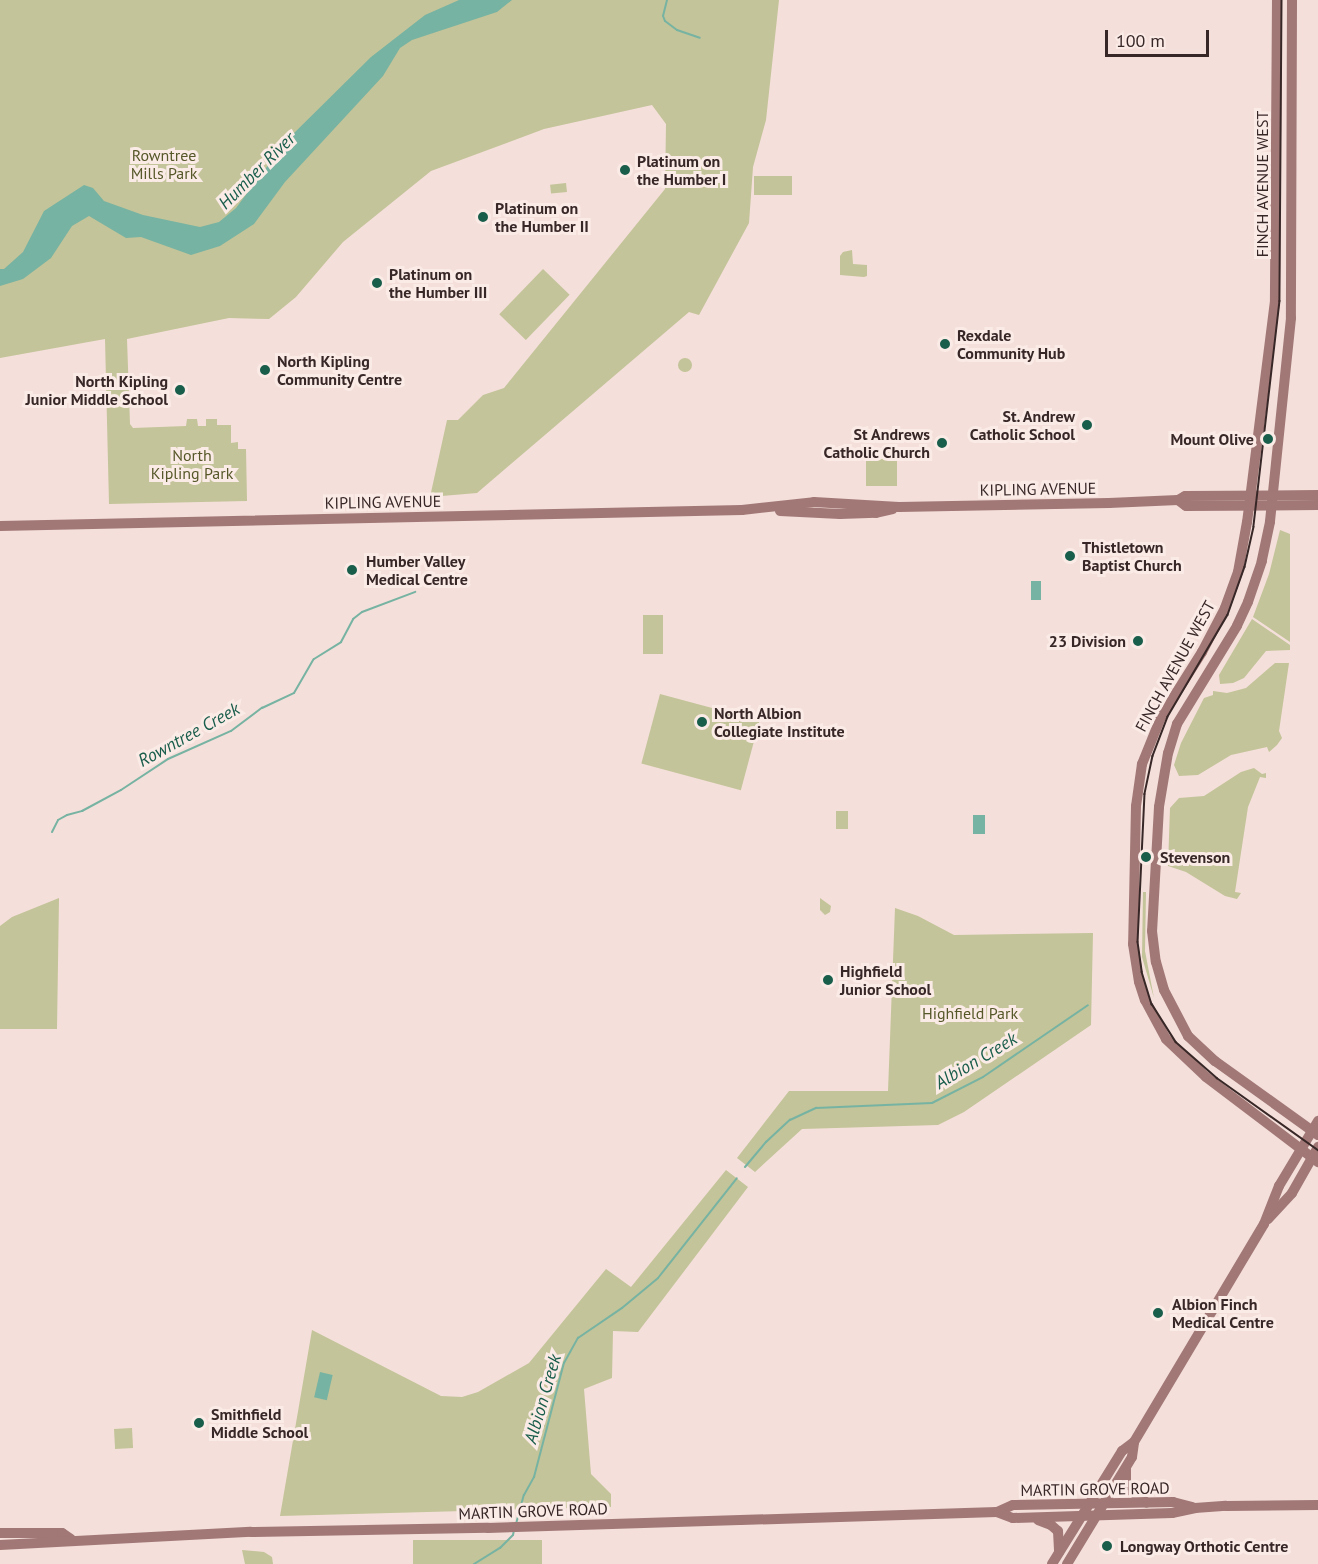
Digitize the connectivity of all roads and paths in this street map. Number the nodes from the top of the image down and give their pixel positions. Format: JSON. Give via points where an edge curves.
{"nodes":[{"id":1,"x":1277,"y":0,"type":"edge"},
{"id":2,"x":1292,"y":0,"type":"edge"},
{"id":3,"x":1251,"y":495,"type":"junction"},
{"id":4,"x":1318,"y":495,"type":"edge"},
{"id":5,"x":1178,"y":500,"type":"junction"},
{"id":6,"x":1273,"y":501,"type":"junction"},
{"id":7,"x":1318,"y":505,"type":"edge"},
{"id":8,"x":1249,"y":507,"type":"junction"},
{"id":9,"x":0,"y":526,"type":"edge"},
{"id":10,"x":1316,"y":1129,"type":"edge"},
{"id":11,"x":1318,"y":1147,"type":"edge"},
{"id":12,"x":1301,"y":1149,"type":"junction"},
{"id":13,"x":1315,"y":1160,"type":"edge"},
{"id":14,"x":1264,"y":1224,"type":"junction"},
{"id":15,"x":1134,"y":1442,"type":"junction"},
{"id":16,"x":1127,"y":1466,"type":"junction"},
{"id":17,"x":1147,"y":1503,"type":"junction"},
{"id":18,"x":1089,"y":1504,"type":"junction"},
{"id":19,"x":1104,"y":1504,"type":"junction"},
{"id":20,"x":1318,"y":1505,"type":"edge"},
{"id":21,"x":1195,"y":1508,"type":"junction"},
{"id":22,"x":997,"y":1512,"type":"junction"},
{"id":23,"x":1097,"y":1515,"type":"junction"},
{"id":24,"x":1082,"y":1516,"type":"junction"},
{"id":25,"x":1032,"y":1517,"type":"junction"},
{"id":26,"x":0,"y":1533,"type":"edge"},
{"id":27,"x":71,"y":1539,"type":"junction"},
{"id":28,"x":0,"y":1545,"type":"edge"},
{"id":29,"x":1059,"y":1554,"type":"junction"},
{"id":30,"x":1052,"y":1564,"type":"edge"},
{"id":31,"x":1067,"y":1564,"type":"edge"}],
"edges":[{"from":1,"to":3,"type":"main road","name":"FINCH AVENUE WEST","via":[[1275,301]]},
{"from":2,"to":6,"type":"main road","name":"FINCH AVENUE WEST","via":[[1291,318]]},
{"from":3,"to":5,"type":"main road","name":"KIPLING AVENUE","via":[[1185,496]]},
{"from":3,"to":6,"type":"main road","name":"KIPLING AVENUE"},
{"from":3,"to":8,"type":"main road","name":"FINCH AVENUE WEST"},
{"from":4,"to":6,"type":"main road","name":"KIPLING AVENUE"},
{"from":5,"to":8,"type":"main road","name":"KIPLING AVENUE","via":[[1186,506]]},
{"from":5,"to":9,"type":"main road","name":"KIPLING AVENUE","via":[[899,507],[876,513],[818,514],[767,509]]},
{"from":6,"to":7,"type":"main road","name":"KIPLING AVENUE"},
{"from":6,"to":8,"type":"main road","name":"KIPLING AVENUE"},
{"from":6,"to":10,"type":"main road","name":"FINCH AVENUE WEST","via":[[1262,561],[1248,602],[1177,724],[1168,753],[1159,807],[1153,947],[1164,990],[1188,1036],[1232,1074]]},
{"from":8,"to":12,"type":"main road","name":"FINCH AVENUE WEST","via":[[1238,573],[1225,608],[1161,717],[1142,764],[1136,806],[1133,944],[1145,1000],[1166,1039],[1206,1077]]},
{"from":10,"to":12,"type":"main road"},
{"from":11,"to":13,"type":"main road"},
{"from":12,"to":13,"type":"main road","name":"FINCH AVENUE WEST"},
{"from":12,"to":14,"type":"main road","via":[[1279,1186]]},
{"from":13,"to":14,"type":"main road"},
{"from":14,"to":15,"type":"main road"},
{"from":15,"to":16,"type":"main road"},
{"from":15,"to":18,"type":"main road","via":[[1122,1451]]},
{"from":16,"to":17,"type":"main road","via":[[1126,1487]]},
{"from":16,"to":19,"type":"main road"},
{"from":17,"to":19,"type":"main road","name":"MARTIN GROVE ROAD"},
{"from":17,"to":21,"type":"main road","name":"MARTIN GROVE ROAD","via":[[1173,1502]]},
{"from":18,"to":19,"type":"main road","name":"MARTIN GROVE ROAD"},
{"from":18,"to":22,"type":"main road","name":"MARTIN GROVE ROAD","via":[[1012,1505]]},
{"from":18,"to":24,"type":"main road"},
{"from":19,"to":23,"type":"main road"},
{"from":20,"to":21,"type":"main road","name":"MARTIN GROVE ROAD"},
{"from":21,"to":23,"type":"main road","name":"MARTIN GROVE ROAD","via":[[1172,1513]]},
{"from":22,"to":25,"type":"main road","name":"MARTIN GROVE ROAD","via":[[1013,1518]]},
{"from":22,"to":27,"type":"main road","name":"MARTIN GROVE ROAD"},
{"from":23,"to":24,"type":"main road","name":"MARTIN GROVE ROAD"},
{"from":23,"to":31,"type":"main road"},
{"from":24,"to":25,"type":"main road","name":"MARTIN GROVE ROAD"},
{"from":24,"to":29,"type":"main road"},
{"from":25,"to":29,"type":"main road","via":[[1058,1531]]},
{"from":26,"to":27,"type":"main road","name":"MARTIN GROVE ROAD","via":[[62,1533]]},
{"from":27,"to":28,"type":"main road","name":"MARTIN GROVE ROAD","via":[[63,1544]]},
{"from":29,"to":30,"type":"main road"}]}
